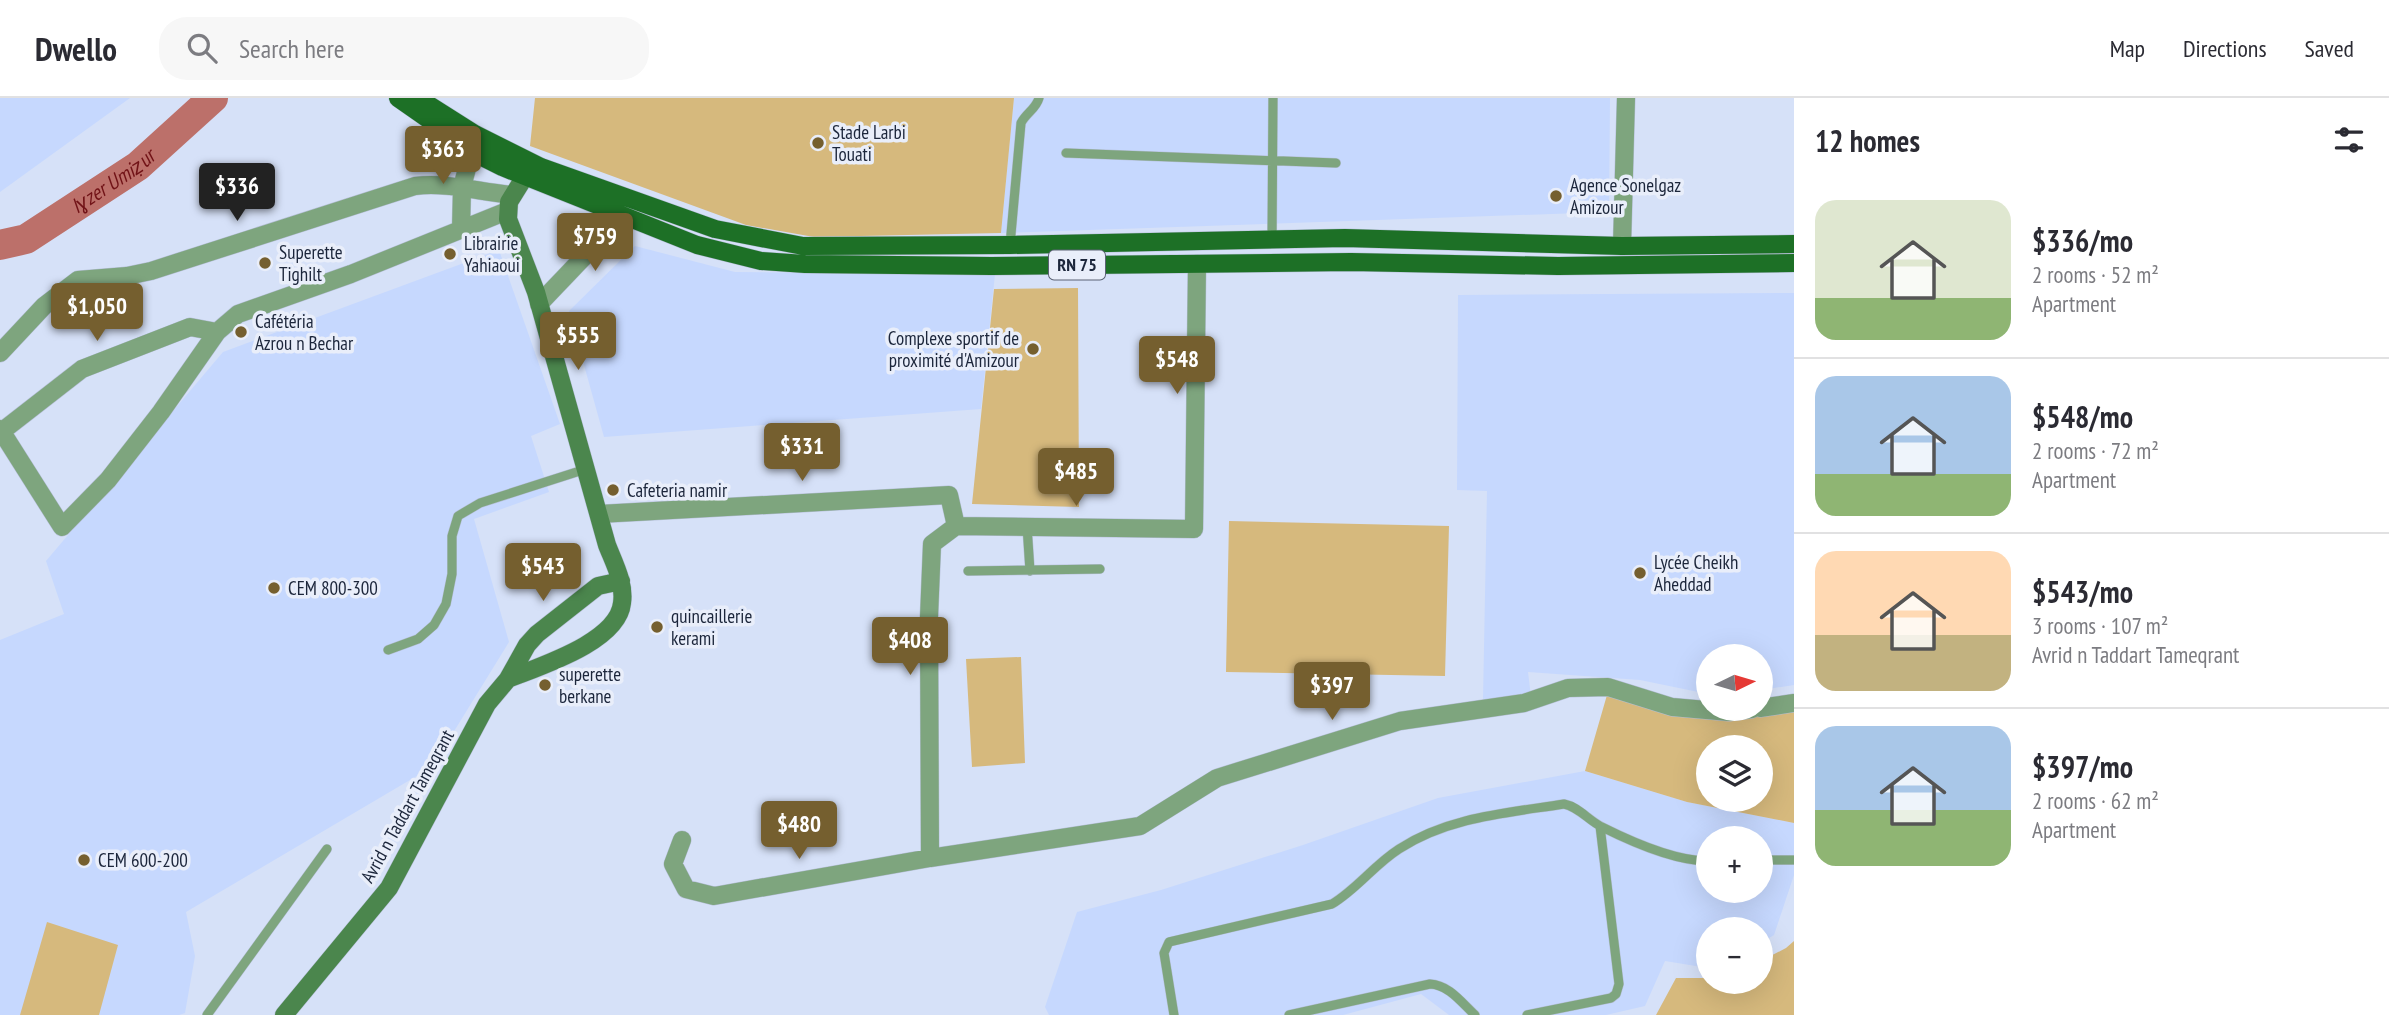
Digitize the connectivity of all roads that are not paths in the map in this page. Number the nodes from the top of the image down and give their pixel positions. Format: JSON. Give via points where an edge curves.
{"nodes":[{"id":1,"x":398,"y":98,"type":"edge"},
{"id":2,"x":418,"y":98,"type":"edge"},
{"id":3,"x":1039,"y":98,"type":"edge"},
{"id":4,"x":1273,"y":98,"type":"edge"},
{"id":5,"x":1626,"y":98,"type":"edge"},
{"id":6,"x":472,"y":150,"type":"junction"},
{"id":7,"x":1066,"y":153,"type":"dead end"},
{"id":8,"x":1274,"y":161,"type":"junction"},
{"id":9,"x":1336,"y":163,"type":"dead end"},
{"id":10,"x":528,"y":170,"type":"junction"},
{"id":11,"x":462,"y":187,"type":"junction"},
{"id":12,"x":510,"y":203,"type":"junction"},
{"id":13,"x":623,"y":216,"type":"junction"},
{"id":14,"x":461,"y":230,"type":"junction"},
{"id":15,"x":1272,"y":239,"type":"junction"},
{"id":16,"x":1459,"y":242,"type":"junction"},
{"id":17,"x":1794,"y":244,"type":"edge"},
{"id":18,"x":991,"y":245,"type":"junction"},
{"id":19,"x":1010,"y":245,"type":"junction"},
{"id":20,"x":1622,"y":246,"type":"junction"},
{"id":21,"x":1794,"y":263,"type":"edge"},
{"id":22,"x":1197,"y":264,"type":"junction"},
{"id":23,"x":1459,"y":264,"type":"junction"},
{"id":24,"x":991,"y":266,"type":"junction"},
{"id":25,"x":539,"y":304,"type":"junction"},
{"id":26,"x":217,"y":332,"type":"junction"},
{"id":27,"x":0,"y":353,"type":"edge"},
{"id":28,"x":1,"y":430,"type":"edge"},
{"id":29,"x":586,"y":469,"type":"junction"},
{"id":30,"x":598,"y":514,"type":"junction"},
{"id":31,"x":956,"y":526,"type":"junction"},
{"id":32,"x":1027,"y":526,"type":"junction"},
{"id":33,"x":1100,"y":569,"type":"dead end"},
{"id":34,"x":968,"y":571,"type":"dead end"},
{"id":35,"x":1030,"y":571,"type":"junction"},
{"id":36,"x":621,"y":581,"type":"junction"},
{"id":37,"x":388,"y":650,"type":"dead end"},
{"id":38,"x":508,"y":679,"type":"junction"},
{"id":39,"x":1794,"y":703,"type":"edge"},
{"id":40,"x":1773,"y":706,"type":"edge"},
{"id":41,"x":1696,"y":709,"type":"edge"},
{"id":42,"x":1600,"y":826,"type":"junction"},
{"id":43,"x":682,"y":840,"type":"dead end"},
{"id":44,"x":327,"y":849,"type":"dead end"},
{"id":45,"x":930,"y":858,"type":"junction"},
{"id":46,"x":1696,"y":859,"type":"edge"},
{"id":47,"x":1773,"y":860,"type":"edge"},
{"id":48,"x":1794,"y":860,"type":"edge"},
{"id":49,"x":207,"y":1015,"type":"edge"},
{"id":50,"x":284,"y":1015,"type":"edge"},
{"id":51,"x":1174,"y":1015,"type":"edge"},
{"id":52,"x":1289,"y":1015,"type":"edge"},
{"id":53,"x":1475,"y":1015,"type":"edge"},
{"id":54,"x":1527,"y":1015,"type":"edge"}],
"edges":[{"from":1,"to":6,"type":"main road","number":"RN 75"},
{"from":2,"to":10,"type":"main road","number":"RN 75"},
{"from":3,"to":19,"type":"lane","via":[[1021,123]]},
{"from":4,"to":8,"type":"lane"},
{"from":5,"to":20,"type":"street"},
{"from":6,"to":10,"type":"main road","number":"RN 75"},
{"from":6,"to":11,"type":"street"},
{"from":7,"to":8,"type":"lane"},
{"from":8,"to":9,"type":"lane"},
{"from":8,"to":15,"type":"lane"},
{"from":10,"to":12,"type":"main road"},
{"from":10,"to":13,"type":"main road","number":"RN 75"},
{"from":10,"to":18,"type":"main road","number":"RN 75","via":[[715,229],[770,241],[833,247]]},
{"from":11,"to":12,"type":"street"},
{"from":11,"to":14,"type":"street"},
{"from":11,"to":27,"type":"street","via":[[415,186],[151,271],[78,280],[44,306]]},
{"from":12,"to":14,"type":"street"},
{"from":12,"to":25,"type":"main road","via":[[510,226]]},
{"from":13,"to":24,"type":"main road","number":"RN 75","via":[[697,245],[761,261]]},
{"from":13,"to":25,"type":"street"},
{"from":14,"to":26,"type":"street","via":[[238,314]]},
{"from":15,"to":16,"type":"main road","number":"RN 75"},
{"from":15,"to":19,"type":"main road","number":"RN 75"},
{"from":16,"to":20,"type":"main road","number":"RN 75"},
{"from":16,"to":23,"type":"main road"},
{"from":17,"to":20,"type":"main road","number":"RN 75"},
{"from":18,"to":19,"type":"main road","number":"RN 75"},
{"from":18,"to":24,"type":"main road"},
{"from":21,"to":23,"type":"main road","number":"RN 75"},
{"from":22,"to":23,"type":"main road","number":"RN 75"},
{"from":22,"to":24,"type":"main road","number":"RN 75"},
{"from":22,"to":32,"type":"street","via":[[1194,529]]},
{"from":25,"to":29,"type":"main road"},
{"from":26,"to":28,"type":"street","via":[[190,327],[82,369]]},
{"from":26,"to":28,"type":"street","via":[[108,480],[62,527]]},
{"from":29,"to":30,"type":"main road"},
{"from":29,"to":37,"type":"lane","via":[[480,503],[458,516],[446,604],[434,625],[418,639]]},
{"from":30,"to":31,"type":"street","via":[[949,495]]},
{"from":30,"to":36,"type":"main road"},
{"from":31,"to":32,"type":"street"},
{"from":31,"to":45,"type":"street","via":[[932,544]]},
{"from":32,"to":35,"type":"lane"},
{"from":33,"to":35,"type":"lane"},
{"from":34,"to":35,"type":"lane"},
{"from":36,"to":38,"type":"main road","name":"Avrid n Taddart Tameqrant","via":[[598,586],[553,619],[527,645]]},
{"from":36,"to":38,"type":"main road","via":[[623,604],[613,626],[570,654]]},
{"from":38,"to":50,"type":"main road","name":"Avrid n Taddart Tameqrant","via":[[487,704],[388,888]]},
{"from":39,"to":40,"type":"street"},
{"from":41,"to":45,"type":"street","via":[[1672,707],[1608,687],[1568,688],[1524,703],[1400,721],[1217,778],[1140,827]]},
{"from":42,"to":46,"type":"lane","via":[[1670,856]]},
{"from":42,"to":51,"type":"lane","via":[[1564,804],[1476,818],[1440,828],[1398,850],[1332,904],[1169,942],[1164,953]]},
{"from":42,"to":54,"type":"lane","via":[[1619,984],[1616,994]]},
{"from":43,"to":45,"type":"street","via":[[673,864],[686,889],[714,896]]},
{"from":44,"to":49,"type":"lane"},
{"from":47,"to":48,"type":"lane"},
{"from":52,"to":53,"type":"lane","via":[[1430,984],[1441,984]]}]}
